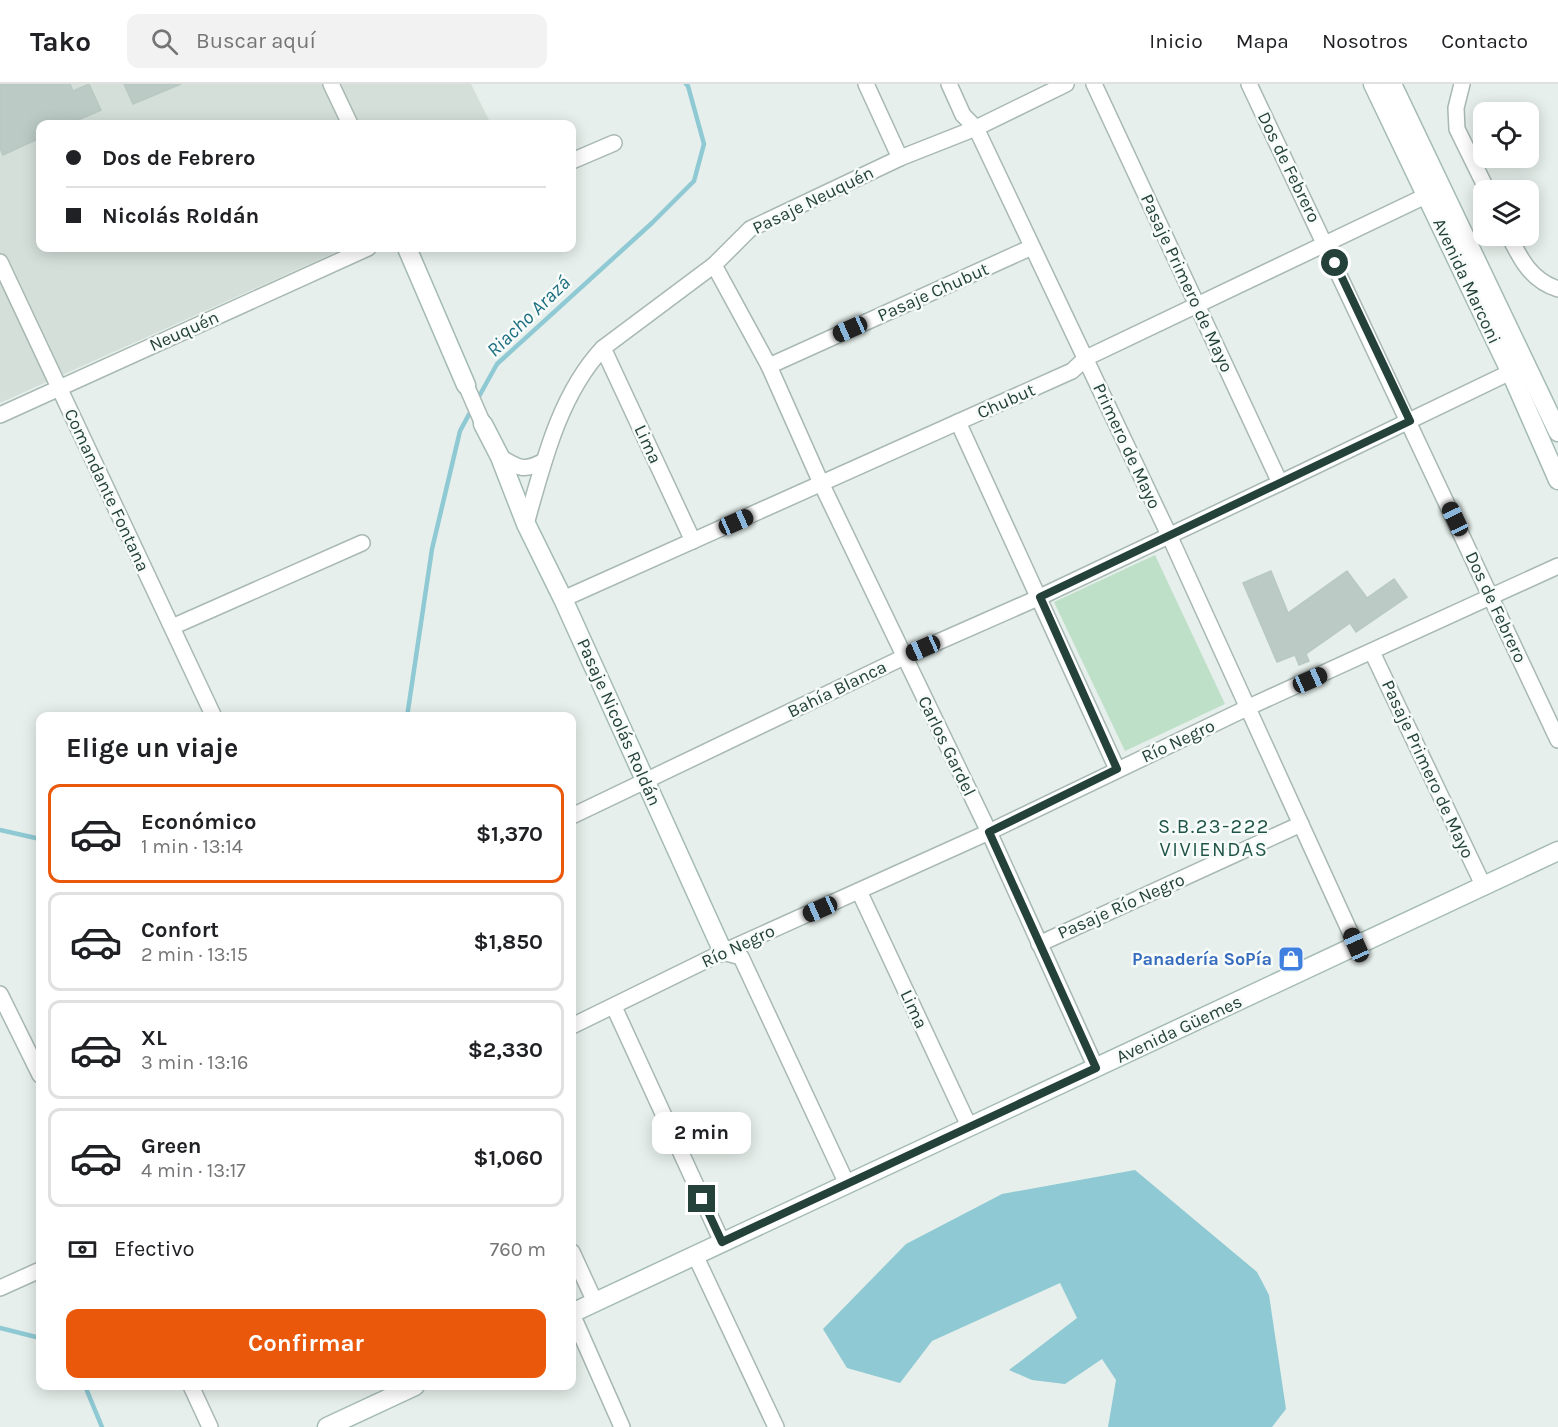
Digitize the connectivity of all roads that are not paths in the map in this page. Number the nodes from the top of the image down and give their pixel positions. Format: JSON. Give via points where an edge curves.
{"nodes":[{"id":1,"x":331,"y":84,"type":"edge"},
{"id":2,"x":866,"y":84,"type":"edge"},
{"id":3,"x":949,"y":84,"type":"edge"},
{"id":4,"x":1066,"y":84,"type":"edge"},
{"id":5,"x":1094,"y":84,"type":"edge"},
{"id":6,"x":1249,"y":84,"type":"edge"},
{"id":7,"x":1373,"y":84,"type":"edge"},
{"id":8,"x":1392,"y":84,"type":"edge"},
{"id":9,"x":1462,"y":84,"type":"edge"},
{"id":10,"x":348,"y":120,"type":"edge"},
{"id":11,"x":976,"y":128,"type":"junction"},
{"id":12,"x":614,"y":143,"type":"dead end"},
{"id":13,"x":900,"y":158,"type":"junction"},
{"id":14,"x":576,"y":159,"type":"edge"},
{"id":15,"x":1482,"y":180,"type":"edge"},
{"id":16,"x":1434,"y":192,"type":"junction"},
{"id":17,"x":1326,"y":244,"type":"junction"},
{"id":18,"x":1514,"y":246,"type":"edge"},
{"id":19,"x":1032,"y":247,"type":"junction"},
{"id":20,"x":359,"y":252,"type":"edge"},
{"id":21,"x":408,"y":252,"type":"edge"},
{"id":22,"x":0,"y":262,"type":"edge"},
{"id":23,"x":714,"y":264,"type":"junction"},
{"id":24,"x":1558,"y":289,"type":"edge"},
{"id":25,"x":1198,"y":306,"type":"junction"},
{"id":26,"x":603,"y":348,"type":"junction"},
{"id":27,"x":1086,"y":358,"type":"junction"},
{"id":28,"x":769,"y":366,"type":"junction"},
{"id":29,"x":1518,"y":369,"type":"junction"},
{"id":30,"x":466,"y":385,"type":"joint"},
{"id":31,"x":58,"y":388,"type":"junction"},
{"id":32,"x":0,"y":415,"type":"edge"},
{"id":33,"x":1410,"y":421,"type":"junction"},
{"id":34,"x":958,"y":422,"type":"junction"},
{"id":35,"x":483,"y":424,"type":"joint"},
{"id":36,"x":1558,"y":432,"type":"edge"},
{"id":37,"x":500,"y":457,"type":"junction"},
{"id":38,"x":544,"y":461,"type":"junction"},
{"id":39,"x":1558,"y":480,"type":"edge"},
{"id":40,"x":821,"y":483,"type":"junction"},
{"id":41,"x":1280,"y":483,"type":"junction"},
{"id":42,"x":526,"y":524,"type":"junction"},
{"id":43,"x":1169,"y":535,"type":"junction"},
{"id":44,"x":693,"y":541,"type":"junction"},
{"id":45,"x":362,"y":543,"type":"dead end"},
{"id":46,"x":1558,"y":566,"type":"edge"},
{"id":47,"x":1040,"y":597,"type":"junction"},
{"id":48,"x":1491,"y":597,"type":"junction"},
{"id":49,"x":563,"y":599,"type":"junction"},
{"id":50,"x":172,"y":627,"type":"junction"},
{"id":51,"x":1372,"y":652,"type":"junction"},
{"id":52,"x":904,"y":657,"type":"junction"},
{"id":53,"x":1249,"y":707,"type":"junction"},
{"id":54,"x":212,"y":712,"type":"edge"},
{"id":55,"x":1558,"y":740,"type":"edge"},
{"id":56,"x":1117,"y":769,"type":"junction"},
{"id":57,"x":646,"y":782,"type":"junction"},
{"id":58,"x":576,"y":814,"type":"edge"},
{"id":59,"x":1301,"y":824,"type":"junction"},
{"id":60,"x":989,"y":832,"type":"junction"},
{"id":61,"x":1558,"y":851,"type":"edge"},
{"id":62,"x":1484,"y":887,"type":"junction"},
{"id":63,"x":859,"y":891,"type":"junction"},
{"id":64,"x":1039,"y":944,"type":"junction"},
{"id":65,"x":1356,"y":945,"type":"junction"},
{"id":66,"x":723,"y":952,"type":"junction"},
{"id":67,"x":0,"y":994,"type":"edge"},
{"id":68,"x":614,"y":1007,"type":"junction"},
{"id":69,"x":576,"y":1024,"type":"edge"},
{"id":70,"x":36,"y":1067,"type":"edge"},
{"id":71,"x":1096,"y":1068,"type":"junction"},
{"id":72,"x":969,"y":1126,"type":"junction"},
{"id":73,"x":847,"y":1184,"type":"junction"},
{"id":74,"x":722,"y":1242,"type":"junction"},
{"id":75,"x":695,"y":1255,"type":"junction"},
{"id":76,"x":576,"y":1260,"type":"edge"},
{"id":77,"x":36,"y":1272,"type":"edge"},
{"id":78,"x":0,"y":1286,"type":"edge"},
{"id":79,"x":595,"y":1302,"type":"junction"},
{"id":80,"x":576,"y":1311,"type":"edge"},
{"id":81,"x":576,"y":1322,"type":"edge"},
{"id":82,"x":193,"y":1390,"type":"edge"},
{"id":83,"x":406,"y":1390,"type":"edge"},
{"id":84,"x":210,"y":1427,"type":"edge"},
{"id":85,"x":327,"y":1427,"type":"edge"},
{"id":86,"x":622,"y":1427,"type":"edge"},
{"id":87,"x":776,"y":1427,"type":"edge"}],
"edges":[{"from":1,"to":10,"type":"street"},
{"from":2,"to":13,"type":"street"},
{"from":3,"to":11,"type":"street","name":"Primero de Mayo","via":[[963,115]]},
{"from":4,"to":11,"type":"street","name":"Pasaje Neuquén"},
{"from":5,"to":25,"type":"street","name":"Pasaje Primero de Mayo"},
{"from":6,"to":17,"type":"street","name":"Dos de Febrero"},
{"from":7,"to":16,"type":"street","name":"Avenida Marconi"},
{"from":8,"to":16,"type":"street","name":"Avenida Marconi"},
{"from":9,"to":15,"type":"street","via":[[1456,108],[1457,129]]},
{"from":11,"to":13,"type":"street","name":"Pasaje Neuquén"},
{"from":11,"to":19,"type":"street","name":"Primero de Mayo"},
{"from":12,"to":14,"type":"street"},
{"from":13,"to":23,"type":"street","name":"Pasaje Neuquén","via":[[750,229]]},
{"from":16,"to":17,"type":"street","name":"Chubut"},
{"from":16,"to":29,"type":"street","name":"Avenida Marconi"},
{"from":17,"to":25,"type":"street","name":"Chubut"},
{"from":17,"to":33,"type":"street","name":"Dos de Febrero"},
{"from":18,"to":24,"type":"street","via":[[1532,276]]},
{"from":19,"to":27,"type":"street","name":"Primero de Mayo"},
{"from":19,"to":28,"type":"street","name":"Pasaje Chubut"},
{"from":20,"to":31,"type":"street","name":"Neuquén"},
{"from":21,"to":30,"type":"street","name":"Pasaje Nicolás Roldán"},
{"from":22,"to":31,"type":"street","name":"Comandante Fontana"},
{"from":23,"to":26,"type":"street","name":"Pasaje Neuquén"},
{"from":23,"to":28,"type":"street","name":"Carlos Gardel"},
{"from":25,"to":27,"type":"street","name":"Chubut"},
{"from":25,"to":41,"type":"street","name":"Pasaje Primero de Mayo"},
{"from":26,"to":38,"type":"street","name":"Pasaje Neuquén","via":[[588,363],[574,387]]},
{"from":26,"to":44,"type":"street","name":"Lima"},
{"from":27,"to":34,"type":"street","name":"Chubut","via":[[1072,371]]},
{"from":27,"to":43,"type":"street","name":"Primero de Mayo"},
{"from":28,"to":40,"type":"street","name":"Carlos Gardel"},
{"from":29,"to":33,"type":"street","name":"Bahía Blanca"},
{"from":29,"to":36,"type":"street","name":"Avenida Marconi"},
{"from":29,"to":39,"type":"street","name":"Avenida Marconi"},
{"from":30,"to":35,"type":"street","name":"Pasaje Nicolás Roldán"},
{"from":31,"to":32,"type":"street","name":"Neuquén"},
{"from":31,"to":50,"type":"street","name":"Comandante Fontana"},
{"from":33,"to":41,"type":"street","name":"Bahía Blanca"},
{"from":33,"to":48,"type":"street","name":"Dos de Febrero"},
{"from":34,"to":40,"type":"street","name":"Chubut"},
{"from":34,"to":47,"type":"street"},
{"from":35,"to":37,"type":"street","name":"Pasaje Nicolás Roldán"},
{"from":37,"to":38,"type":"street","via":[[515,466],[530,468]]},
{"from":37,"to":42,"type":"street","name":"Pasaje Nicolás Roldán"},
{"from":38,"to":42,"type":"street","name":"Pasaje Neuquén"},
{"from":40,"to":44,"type":"street","name":"Chubut"},
{"from":40,"to":52,"type":"street","name":"Carlos Gardel"},
{"from":41,"to":43,"type":"street","name":"Bahía Blanca"},
{"from":42,"to":49,"type":"street","name":"Pasaje Nicolás Roldán"},
{"from":43,"to":47,"type":"street","name":"Bahía Blanca"},
{"from":43,"to":53,"type":"street","name":"Primero de Mayo"},
{"from":44,"to":49,"type":"street","name":"Chubut"},
{"from":45,"to":50,"type":"street"},
{"from":46,"to":48,"type":"street","name":"Río Negro"},
{"from":47,"to":52,"type":"street","name":"Bahía Blanca"},
{"from":47,"to":56,"type":"street"},
{"from":48,"to":51,"type":"street","name":"Río Negro"},
{"from":48,"to":55,"type":"street","name":"Dos de Febrero"},
{"from":49,"to":57,"type":"street","name":"Pasaje Nicolás Roldán"},
{"from":50,"to":54,"type":"street","name":"Comandante Fontana"},
{"from":51,"to":53,"type":"street","name":"Río Negro"},
{"from":51,"to":62,"type":"street","name":"Pasaje Primero de Mayo"},
{"from":52,"to":57,"type":"street","name":"Bahía Blanca"},
{"from":52,"to":60,"type":"street","name":"Carlos Gardel"},
{"from":53,"to":56,"type":"street","name":"Río Negro"},
{"from":53,"to":59,"type":"street","name":"Primero de Mayo"},
{"from":56,"to":60,"type":"street","name":"Río Negro"},
{"from":57,"to":58,"type":"street","name":"Bahía Blanca"},
{"from":57,"to":66,"type":"street","name":"Pasaje Nicolás Roldán"},
{"from":59,"to":64,"type":"street","name":"Pasaje Río Negro"},
{"from":59,"to":65,"type":"street","name":"Primero de Mayo"},
{"from":60,"to":63,"type":"street","name":"Río Negro"},
{"from":60,"to":64,"type":"street","name":"Carlos Gardel"},
{"from":61,"to":62,"type":"street","name":"Avenida Güemes"},
{"from":62,"to":65,"type":"street","name":"Avenida Güemes"},
{"from":63,"to":66,"type":"street","name":"Río Negro"},
{"from":63,"to":72,"type":"street","name":"Lima"},
{"from":64,"to":71,"type":"street","name":"Carlos Gardel"},
{"from":65,"to":71,"type":"street","name":"Avenida Güemes"},
{"from":66,"to":68,"type":"street","name":"Río Negro"},
{"from":66,"to":73,"type":"street","via":[[741,957]]},
{"from":67,"to":70,"type":"street"},
{"from":68,"to":69,"type":"street","name":"Río Negro"},
{"from":68,"to":74,"type":"street"},
{"from":71,"to":72,"type":"street","name":"Avenida Güemes"},
{"from":72,"to":73,"type":"street","name":"Avenida Güemes"},
{"from":73,"to":74,"type":"street","name":"Avenida Güemes"},
{"from":74,"to":75,"type":"street","name":"Avenida Güemes"},
{"from":75,"to":79,"type":"street","name":"Avenida Güemes"},
{"from":75,"to":87,"type":"street"},
{"from":76,"to":79,"type":"street"},
{"from":77,"to":78,"type":"street"},
{"from":79,"to":80,"type":"street","name":"Avenida Güemes"},
{"from":81,"to":86,"type":"street"},
{"from":82,"to":84,"type":"street"},
{"from":83,"to":85,"type":"street"}]}
